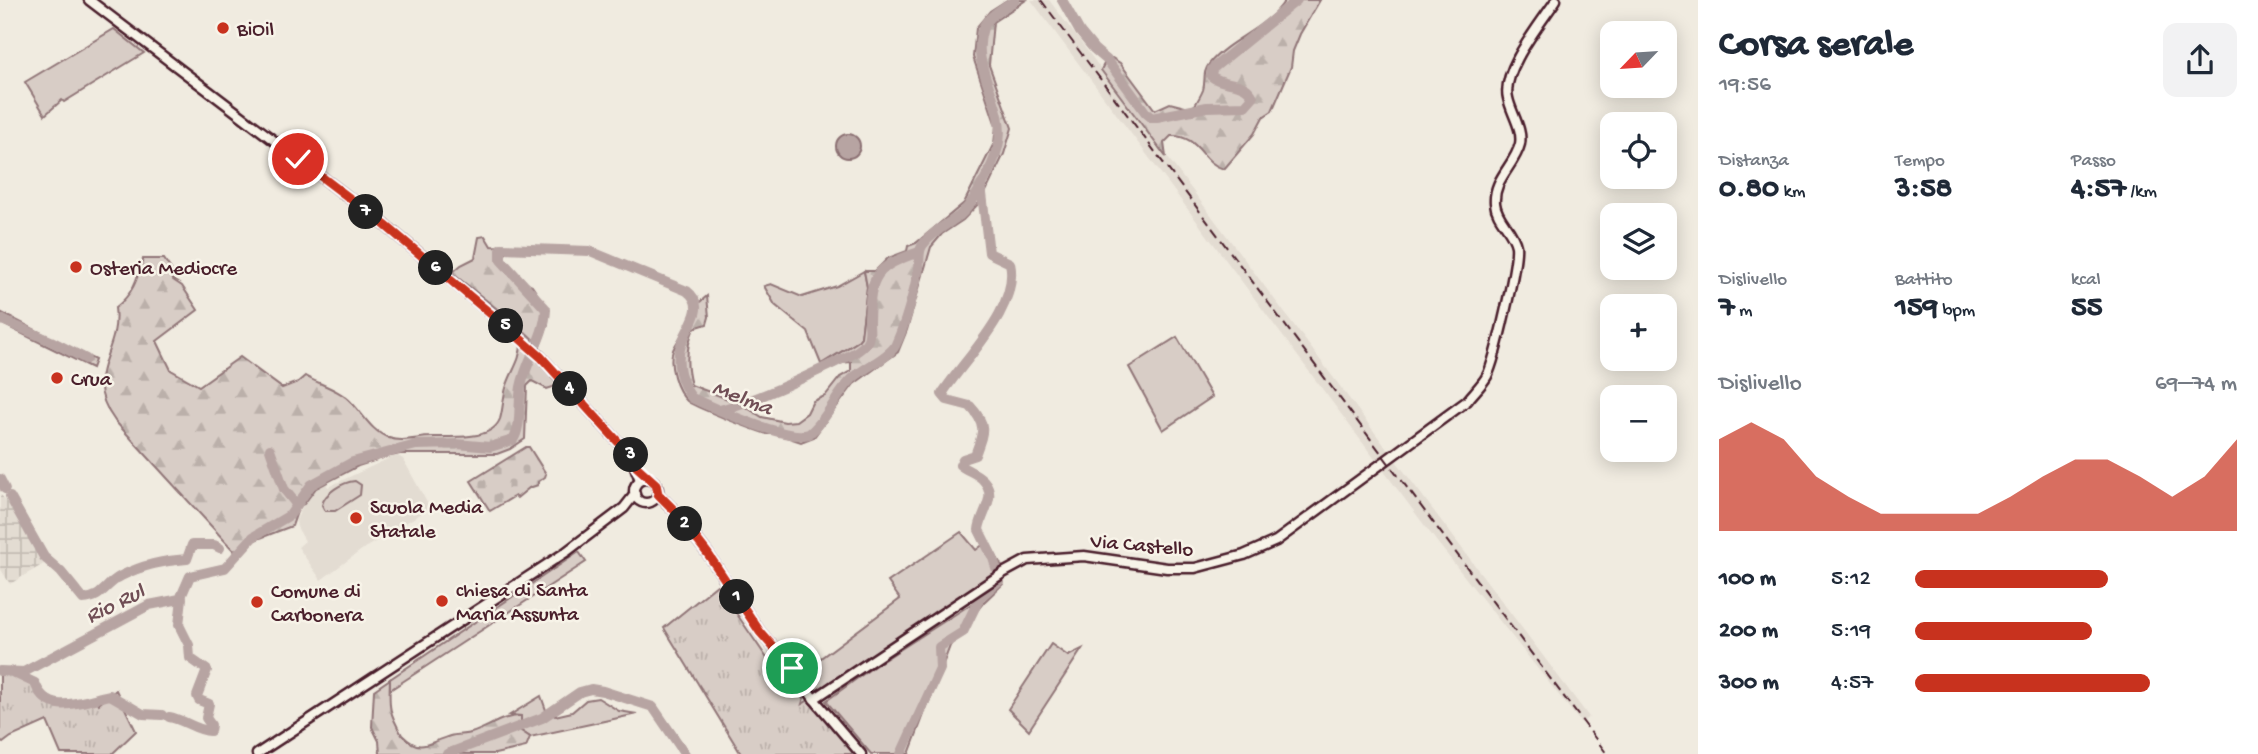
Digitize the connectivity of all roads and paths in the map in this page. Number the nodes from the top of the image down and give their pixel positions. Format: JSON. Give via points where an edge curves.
{"nodes":[{"id":1,"x":89,"y":0,"type":"edge"},
{"id":2,"x":1556,"y":0,"type":"edge"},
{"id":3,"x":644,"y":480,"type":"junction"},
{"id":4,"x":638,"y":498,"type":"junction"},
{"id":5,"x":659,"y":498,"type":"junction"},
{"id":6,"x":814,"y":699,"type":"junction"},
{"id":7,"x":257,"y":754,"type":"edge"},
{"id":8,"x":861,"y":754,"type":"edge"}],
"edges":[{"from":1,"to":3,"type":"street","via":[[385,225],[517,336],[631,456]]},
{"from":2,"to":6,"type":"street","name":"Via Castello","via":[[1506,86],[1520,144],[1497,187],[1495,201],[1516,247],[1510,292],[1488,375],[1466,401],[1276,541],[1195,568],[1107,558],[1027,560]]},
{"from":3,"to":4,"type":"street","via":[[635,486]]},
{"from":3,"to":5,"type":"street","via":[[657,486]]},
{"from":4,"to":5,"type":"street","via":[[648,503]]},
{"from":4,"to":7,"type":"street","via":[[523,581]]},
{"from":5,"to":6,"type":"street","via":[[708,554],[760,632]]},
{"from":6,"to":8,"type":"street"}]}
